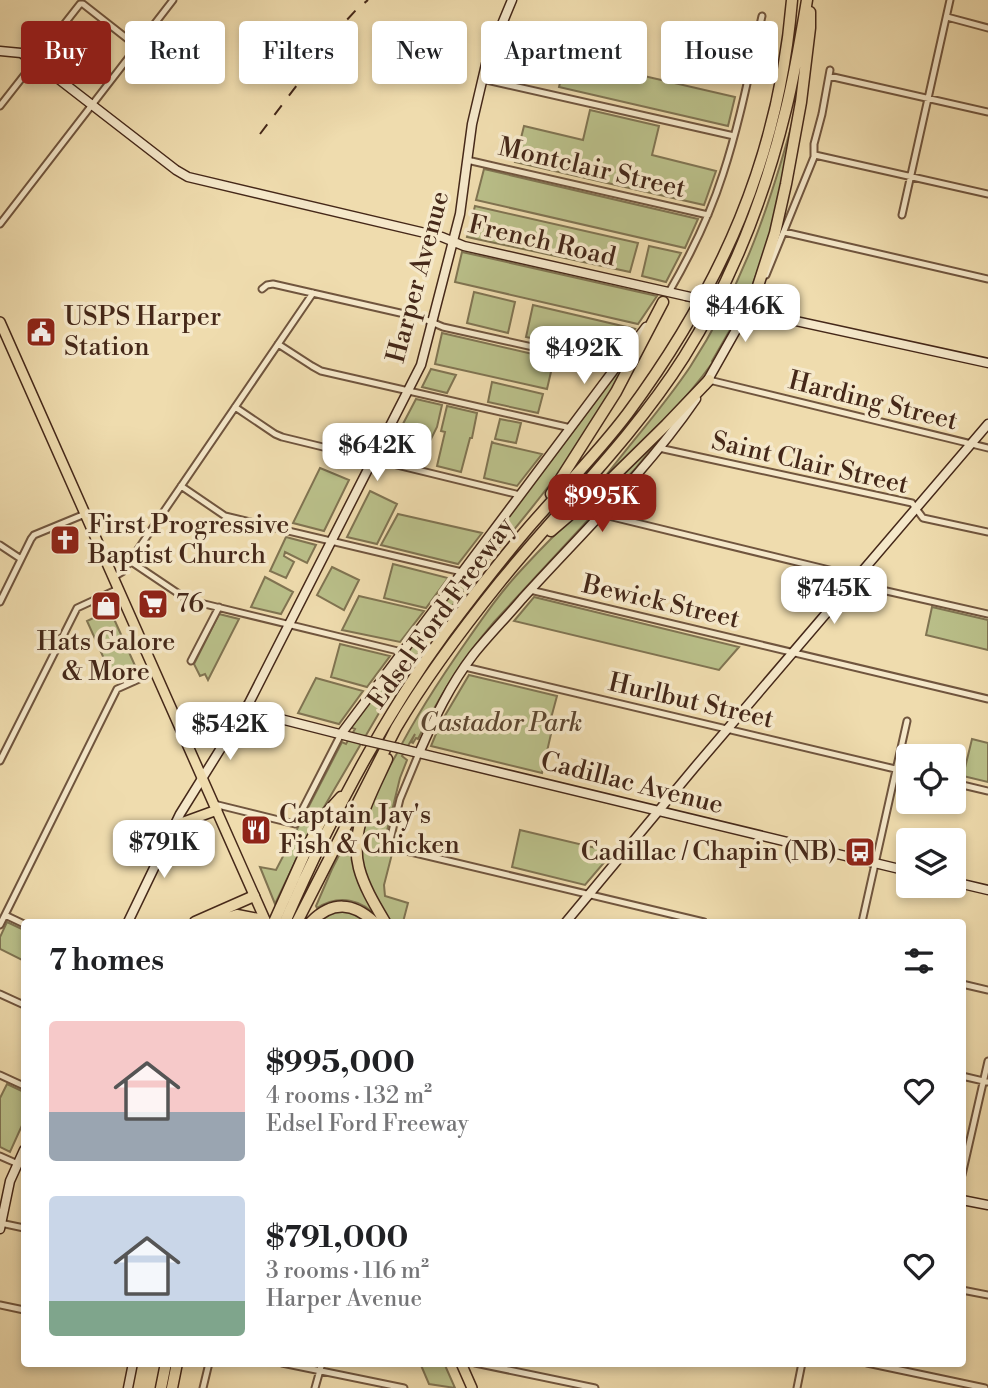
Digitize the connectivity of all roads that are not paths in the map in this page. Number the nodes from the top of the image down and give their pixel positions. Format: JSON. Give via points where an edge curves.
{"nodes":[{"id":1,"x":173,"y":0,"type":"edge"},
{"id":2,"x":512,"y":0,"type":"edge"},
{"id":3,"x":792,"y":0,"type":"edge"},
{"id":4,"x":808,"y":0,"type":"edge"},
{"id":5,"x":950,"y":0,"type":"edge"},
{"id":6,"x":762,"y":16,"type":"dead end"},
{"id":7,"x":947,"y":17,"type":"junction"},
{"id":8,"x":66,"y":21,"type":"edge"},
{"id":9,"x":105,"y":21,"type":"edge"},
{"id":10,"x":157,"y":21,"type":"edge"},
{"id":11,"x":505,"y":21,"type":"edge"},
{"id":12,"x":111,"y":26,"type":"edge"},
{"id":13,"x":988,"y":27,"type":"edge"},
{"id":14,"x":125,"y":37,"type":"edge"},
{"id":15,"x":0,"y":51,"type":"edge"},
{"id":16,"x":21,"y":53,"type":"edge"},
{"id":17,"x":125,"y":62,"type":"edge"},
{"id":18,"x":21,"y":79,"type":"edge"},
{"id":19,"x":65,"y":84,"type":"edge"},
{"id":20,"x":481,"y":84,"type":"edge"},
{"id":21,"x":504,"y":84,"type":"edge"},
{"id":22,"x":929,"y":99,"type":"junction"},
{"id":23,"x":93,"y":105,"type":"junction"},
{"id":24,"x":0,"y":106,"type":"edge"},
{"id":25,"x":988,"y":112,"type":"edge"},
{"id":26,"x":734,"y":136,"type":"junction"},
{"id":27,"x":815,"y":155,"type":"junction"},
{"id":28,"x":467,"y":160,"type":"junction"},
{"id":29,"x":911,"y":177,"type":"junction"},
{"id":30,"x":988,"y":194,"type":"edge"},
{"id":31,"x":708,"y":215,"type":"junction"},
{"id":32,"x":902,"y":215,"type":"dead end"},
{"id":33,"x":0,"y":225,"type":"edge"},
{"id":34,"x":784,"y":232,"type":"junction"},
{"id":35,"x":453,"y":241,"type":"junction"},
{"id":36,"x":988,"y":279,"type":"edge"},
{"id":37,"x":758,"y":286,"type":"junction"},
{"id":38,"x":262,"y":289,"type":"dead end"},
{"id":39,"x":669,"y":292,"type":"junction"},
{"id":40,"x":313,"y":293,"type":"junction"},
{"id":41,"x":663,"y":302,"type":"junction"},
{"id":42,"x":746,"y":311,"type":"junction"},
{"id":43,"x":0,"y":321,"type":"edge"},
{"id":44,"x":432,"y":323,"type":"junction"},
{"id":45,"x":4,"y":340,"type":"edge"},
{"id":46,"x":278,"y":344,"type":"junction"},
{"id":47,"x":988,"y":363,"type":"edge"},
{"id":48,"x":618,"y":366,"type":"junction"},
{"id":49,"x":709,"y":380,"type":"junction"},
{"id":50,"x":408,"y":391,"type":"junction"},
{"id":51,"x":235,"y":407,"type":"junction"},
{"id":52,"x":988,"y":424,"type":"edge"},
{"id":53,"x":571,"y":428,"type":"junction"},
{"id":54,"x":971,"y":445,"type":"junction"},
{"id":55,"x":659,"y":448,"type":"junction"},
{"id":56,"x":988,"y":449,"type":"edge"},
{"id":57,"x":373,"y":460,"type":"junction"},
{"id":58,"x":181,"y":486,"type":"junction"},
{"id":59,"x":520,"y":495,"type":"junction"},
{"id":60,"x":916,"y":509,"type":"junction"},
{"id":61,"x":85,"y":514,"type":"junction"},
{"id":62,"x":600,"y":514,"type":"junction"},
{"id":63,"x":529,"y":526,"type":"junction"},
{"id":64,"x":988,"y":532,"type":"edge"},
{"id":65,"x":332,"y":542,"type":"junction"},
{"id":66,"x":0,"y":545,"type":"edge"},
{"id":67,"x":527,"y":552,"type":"junction"},
{"id":68,"x":21,"y":559,"type":"junction"},
{"id":69,"x":130,"y":561,"type":"junction"},
{"id":70,"x":461,"y":572,"type":"junction"},
{"id":71,"x":114,"y":577,"type":"junction"},
{"id":72,"x":856,"y":580,"type":"junction"},
{"id":73,"x":119,"y":588,"type":"junction"},
{"id":74,"x":530,"y":590,"type":"junction"},
{"id":75,"x":0,"y":602,"type":"edge"},
{"id":76,"x":219,"y":607,"type":"junction"},
{"id":77,"x":988,"y":614,"type":"edge"},
{"id":78,"x":290,"y":624,"type":"junction"},
{"id":79,"x":402,"y":652,"type":"junction"},
{"id":80,"x":794,"y":652,"type":"junction"},
{"id":81,"x":191,"y":661,"type":"dead end"},
{"id":82,"x":465,"y":667,"type":"junction"},
{"id":83,"x":156,"y":671,"type":"junction"},
{"id":84,"x":988,"y":699,"type":"edge"},
{"id":85,"x":243,"y":713,"type":"junction"},
{"id":86,"x":907,"y":721,"type":"dead end"},
{"id":87,"x":396,"y":728,"type":"junction"},
{"id":88,"x":728,"y":729,"type":"junction"},
{"id":89,"x":341,"y":734,"type":"junction"},
{"id":90,"x":185,"y":737,"type":"junction"},
{"id":91,"x":902,"y":744,"type":"edge"},
{"id":92,"x":419,"y":753,"type":"junction"},
{"id":93,"x":0,"y":761,"type":"edge"},
{"id":94,"x":896,"y":769,"type":"edge"},
{"id":95,"x":896,"y":773,"type":"edge"},
{"id":96,"x":203,"y":778,"type":"junction"},
{"id":97,"x":966,"y":786,"type":"edge"},
{"id":98,"x":988,"y":791,"type":"edge"},
{"id":99,"x":346,"y":792,"type":"junction"},
{"id":100,"x":216,"y":807,"type":"junction"},
{"id":101,"x":659,"y":811,"type":"junction"},
{"id":102,"x":173,"y":826,"type":"junction"},
{"id":103,"x":875,"y":863,"type":"junction"},
{"id":104,"x":896,"y":868,"type":"edge"},
{"id":105,"x":966,"y":884,"type":"edge"},
{"id":106,"x":988,"y":890,"type":"edge"},
{"id":107,"x":589,"y":895,"type":"junction"},
{"id":108,"x":254,"y":896,"type":"junction"},
{"id":109,"x":5,"y":915,"type":"junction"},
{"id":110,"x":129,"y":919,"type":"edge"},
{"id":111,"x":202,"y":919,"type":"edge"},
{"id":112,"x":225,"y":919,"type":"edge"},
{"id":113,"x":258,"y":919,"type":"edge"},
{"id":114,"x":267,"y":919,"type":"edge"},
{"id":115,"x":269,"y":919,"type":"edge"},
{"id":116,"x":286,"y":919,"type":"edge"},
{"id":117,"x":299,"y":919,"type":"edge"},
{"id":118,"x":314,"y":919,"type":"edge"},
{"id":119,"x":369,"y":919,"type":"edge"},
{"id":120,"x":383,"y":919,"type":"edge"},
{"id":121,"x":569,"y":919,"type":"edge"},
{"id":122,"x":691,"y":919,"type":"edge"},
{"id":123,"x":863,"y":919,"type":"edge"},
{"id":124,"x":21,"y":923,"type":"edge"},
{"id":125,"x":0,"y":925,"type":"edge"},
{"id":126,"x":966,"y":985,"type":"edge"},
{"id":127,"x":988,"y":990,"type":"edge"},
{"id":128,"x":0,"y":994,"type":"edge"},
{"id":129,"x":21,"y":1004,"type":"edge"},
{"id":130,"x":988,"y":1061,"type":"edge"},
{"id":131,"x":0,"y":1075,"type":"edge"},
{"id":132,"x":966,"y":1077,"type":"edge"},
{"id":133,"x":986,"y":1082,"type":"edge"},
{"id":134,"x":21,"y":1085,"type":"edge"},
{"id":135,"x":0,"y":1156,"type":"edge"},
{"id":136,"x":21,"y":1157,"type":"edge"},
{"id":137,"x":966,"y":1160,"type":"edge"},
{"id":138,"x":18,"y":1164,"type":"junction"},
{"id":139,"x":966,"y":1201,"type":"edge"},
{"id":140,"x":988,"y":1206,"type":"edge"},
{"id":141,"x":0,"y":1225,"type":"edge"},
{"id":142,"x":21,"y":1228,"type":"edge"},
{"id":143,"x":966,"y":1291,"type":"edge"},
{"id":144,"x":988,"y":1296,"type":"edge"},
{"id":145,"x":0,"y":1305,"type":"edge"},
{"id":146,"x":21,"y":1309,"type":"edge"},
{"id":147,"x":132,"y":1367,"type":"edge"},
{"id":148,"x":165,"y":1367,"type":"edge"},
{"id":149,"x":176,"y":1367,"type":"edge"},
{"id":150,"x":208,"y":1367,"type":"edge"},
{"id":151,"x":301,"y":1367,"type":"edge"},
{"id":152,"x":321,"y":1367,"type":"edge"},
{"id":153,"x":463,"y":1367,"type":"edge"},
{"id":154,"x":494,"y":1367,"type":"edge"},
{"id":155,"x":801,"y":1367,"type":"edge"},
{"id":156,"x":886,"y":1367,"type":"edge"},
{"id":157,"x":320,"y":1371,"type":"junction"},
{"id":158,"x":128,"y":1388,"type":"edge"},
{"id":159,"x":161,"y":1388,"type":"edge"},
{"id":160,"x":172,"y":1388,"type":"edge"},
{"id":161,"x":204,"y":1388,"type":"edge"},
{"id":162,"x":315,"y":1388,"type":"edge"},
{"id":163,"x":404,"y":1388,"type":"edge"},
{"id":164,"x":472,"y":1388,"type":"edge"},
{"id":165,"x":596,"y":1388,"type":"edge"},
{"id":166,"x":797,"y":1388,"type":"edge"},
{"id":167,"x":985,"y":1388,"type":"edge"}],
"edges":[{"from":1,"to":10,"type":"street"},
{"from":2,"to":11,"type":"street","name":"Harper Avenue"},
{"from":3,"to":63,"type":"highway","name":"Edsel Ford Freeway","via":[[775,110],[724,257],[662,365],[626,415]]},
{"from":4,"to":37,"type":"highway","via":[[810,28],[802,102],[775,233]]},
{"from":4,"to":67,"type":"highway","name":"Edsel Ford Freeway","via":[[769,172],[709,316],[656,397]]},
{"from":5,"to":7,"type":"street"},
{"from":6,"to":26,"type":"street"},
{"from":7,"to":13,"type":"street"},
{"from":7,"to":22,"type":"street"},
{"from":8,"to":9,"type":"street","via":[[83,4]]},
{"from":12,"to":14,"type":"street"},
{"from":15,"to":16,"type":"street","name":"French Road"},
{"from":17,"to":23,"type":"street"},
{"from":18,"to":24,"type":"street"},
{"from":19,"to":23,"type":"street","name":"French Road"},
{"from":20,"to":28,"type":"street","name":"Harper Avenue"},
{"from":21,"to":26,"type":"street"},
{"from":22,"to":25,"type":"street"},
{"from":22,"to":27,"type":"street","via":[[830,73]]},
{"from":22,"to":29,"type":"street"},
{"from":23,"to":33,"type":"street"},
{"from":23,"to":35,"type":"street","name":"French Road","via":[[188,177]]},
{"from":26,"to":31,"type":"street"},
{"from":27,"to":29,"type":"street"},
{"from":27,"to":34,"type":"street"},
{"from":28,"to":31,"type":"street","name":"Montclair Street"},
{"from":28,"to":35,"type":"street","name":"Harper Avenue"},
{"from":29,"to":30,"type":"street"},
{"from":29,"to":32,"type":"street"},
{"from":31,"to":39,"type":"street"},
{"from":34,"to":36,"type":"street"},
{"from":34,"to":37,"type":"street"},
{"from":35,"to":39,"type":"street","name":"French Road"},
{"from":35,"to":44,"type":"street","name":"Harper Avenue"},
{"from":37,"to":42,"type":"street","name":"Edsel Ford Freeway"},
{"from":38,"to":40,"type":"street","via":[[273,284]]},
{"from":39,"to":41,"type":"street","name":"Edsel Ford Freeway"},
{"from":39,"to":42,"type":"street","name":"French Road","bridge":true},
{"from":40,"to":44,"type":"street"},
{"from":40,"to":46,"type":"street"},
{"from":41,"to":48,"type":"street","name":"Edsel Ford Freeway"},
{"from":41,"to":63,"type":"highway","via":[[611,401]]},
{"from":42,"to":47,"type":"street","name":"French Road"},
{"from":42,"to":49,"type":"street","name":"Edsel Ford Freeway"},
{"from":43,"to":45,"type":"main road"},
{"from":44,"to":48,"type":"street"},
{"from":44,"to":50,"type":"street","name":"Harper Avenue","via":[[421,365]]},
{"from":45,"to":61,"type":"main road"},
{"from":46,"to":50,"type":"street","via":[[321,371]]},
{"from":46,"to":51,"type":"street"},
{"from":48,"to":53,"type":"street","name":"Edsel Ford Freeway"},
{"from":49,"to":54,"type":"street","name":"Harding Street"},
{"from":49,"to":55,"type":"street","name":"Edsel Ford Freeway"},
{"from":49,"to":67,"type":"highway","via":[[608,482]]},
{"from":50,"to":53,"type":"street"},
{"from":50,"to":57,"type":"street","name":"Harper Avenue"},
{"from":51,"to":57,"type":"street","via":[[282,437]]},
{"from":51,"to":58,"type":"street"},
{"from":52,"to":54,"type":"street"},
{"from":53,"to":59,"type":"street","name":"Edsel Ford Freeway"},
{"from":54,"to":56,"type":"street","name":"Harding Street"},
{"from":54,"to":60,"type":"street"},
{"from":55,"to":60,"type":"street","name":"Saint Clair Street","via":[[912,503]]},
{"from":55,"to":62,"type":"street","name":"Edsel Ford Freeway"},
{"from":57,"to":59,"type":"street"},
{"from":57,"to":65,"type":"street","name":"Harper Avenue"},
{"from":58,"to":65,"type":"street","via":[[225,516]]},
{"from":58,"to":69,"type":"street"},
{"from":59,"to":70,"type":"street","name":"Edsel Ford Freeway"},
{"from":60,"to":64,"type":"street","name":"Saint Clair Street","via":[[923,518]]},
{"from":60,"to":72,"type":"street"},
{"from":61,"to":68,"type":"street","via":[[34,535]]},
{"from":61,"to":71,"type":"main road"},
{"from":62,"to":72,"type":"street"},
{"from":62,"to":74,"type":"street","name":"Edsel Ford Freeway"},
{"from":63,"to":99,"type":"highway","name":"Edsel Ford Freeway","via":[[431,654]]},
{"from":65,"to":70,"type":"street"},
{"from":65,"to":78,"type":"street","name":"Harper Avenue"},
{"from":66,"to":68,"type":"street"},
{"from":67,"to":87,"type":"highway","name":"Edsel Ford Freeway","via":[[451,647]]},
{"from":68,"to":75,"type":"street"},
{"from":69,"to":71,"type":"street"},
{"from":69,"to":76,"type":"street","via":[[183,597]]},
{"from":70,"to":79,"type":"street","name":"Edsel Ford Freeway"},
{"from":71,"to":73,"type":"main road"},
{"from":72,"to":77,"type":"street","via":[[860,585]]},
{"from":72,"to":80,"type":"street"},
{"from":73,"to":83,"type":"main road"},
{"from":73,"to":93,"type":"street","via":[[76,608]]},
{"from":74,"to":80,"type":"street","name":"Bewick Street"},
{"from":74,"to":82,"type":"street","name":"Edsel Ford Freeway"},
{"from":76,"to":78,"type":"street"},
{"from":76,"to":81,"type":"street"},
{"from":78,"to":79,"type":"street"},
{"from":78,"to":85,"type":"street","name":"Harper Avenue"},
{"from":79,"to":89,"type":"street","name":"Edsel Ford Freeway"},
{"from":80,"to":84,"type":"street","name":"Bewick Street"},
{"from":80,"to":88,"type":"street"},
{"from":82,"to":88,"type":"street","name":"Hurlbut Street"},
{"from":82,"to":92,"type":"street","name":"Edsel Ford Freeway"},
{"from":83,"to":90,"type":"main road"},
{"from":83,"to":109,"type":"street","via":[[117,689]]},
{"from":85,"to":89,"type":"street","name":"Cadillac Avenue"},
{"from":85,"to":90,"type":"street"},
{"from":85,"to":96,"type":"street","name":"Harper Avenue"},
{"from":86,"to":91,"type":"street"},
{"from":87,"to":117,"type":"highway","name":"Edsel Ford Freeway"},
{"from":87,"to":120,"type":"highway","via":[[358,839],[359,868]]},
{"from":88,"to":94,"type":"street","name":"Hurlbut Street"},
{"from":88,"to":101,"type":"street"},
{"from":89,"to":92,"type":"street","name":"Cadillac Avenue","bridge":true},
{"from":89,"to":100,"type":"street","name":"Edsel Ford Freeway","via":[[295,824]]},
{"from":90,"to":96,"type":"main road"},
{"from":92,"to":101,"type":"street","name":"Cadillac Avenue"},
{"from":92,"to":107,"type":"street","name":"Edsel Ford Freeway","via":[[390,840],[396,849]]},
{"from":95,"to":103,"type":"street"},
{"from":96,"to":100,"type":"main road"},
{"from":96,"to":102,"type":"street","name":"Harper Avenue"},
{"from":97,"to":98,"type":"street"},
{"from":99,"to":115,"type":"highway","via":[[323,817]]},
{"from":99,"to":116,"type":"highway","name":"Edsel Ford Freeway"},
{"from":100,"to":102,"type":"main road"},
{"from":100,"to":108,"type":"main road"},
{"from":101,"to":103,"type":"street","name":"Cadillac Avenue"},
{"from":101,"to":107,"type":"street"},
{"from":102,"to":110,"type":"street","name":"Harper Avenue"},
{"from":103,"to":104,"type":"street","name":"Cadillac Avenue"},
{"from":103,"to":123,"type":"street"},
{"from":105,"to":106,"type":"street"},
{"from":107,"to":121,"type":"street"},
{"from":107,"to":122,"type":"street"},
{"from":108,"to":111,"type":"highway"},
{"from":108,"to":114,"type":"main road"},
{"from":109,"to":124,"type":"street"},
{"from":109,"to":125,"type":"street"},
{"from":112,"to":113,"type":"highway","via":[[237,915]]},
{"from":118,"to":119,"type":"highway","via":[[341,906]]},
{"from":126,"to":127,"type":"street"},
{"from":128,"to":129,"type":"street"},
{"from":130,"to":133,"type":"street"},
{"from":131,"to":134,"type":"street"},
{"from":132,"to":133,"type":"street"},
{"from":133,"to":137,"type":"street"},
{"from":135,"to":138,"type":"street"},
{"from":136,"to":138,"type":"street"},
{"from":138,"to":141,"type":"street"},
{"from":139,"to":140,"type":"street"},
{"from":141,"to":142,"type":"street"},
{"from":143,"to":144,"type":"street"},
{"from":145,"to":146,"type":"street"},
{"from":147,"to":158,"type":"street"},
{"from":148,"to":159,"type":"highway"},
{"from":149,"to":160,"type":"highway"},
{"from":150,"to":161,"type":"street"},
{"from":151,"to":157,"type":"street"},
{"from":152,"to":157,"type":"street"},
{"from":153,"to":164,"type":"main road"},
{"from":154,"to":165,"type":"street"},
{"from":155,"to":166,"type":"street"},
{"from":156,"to":167,"type":"street"},
{"from":157,"to":162,"type":"street"},
{"from":157,"to":163,"type":"street"}]}
